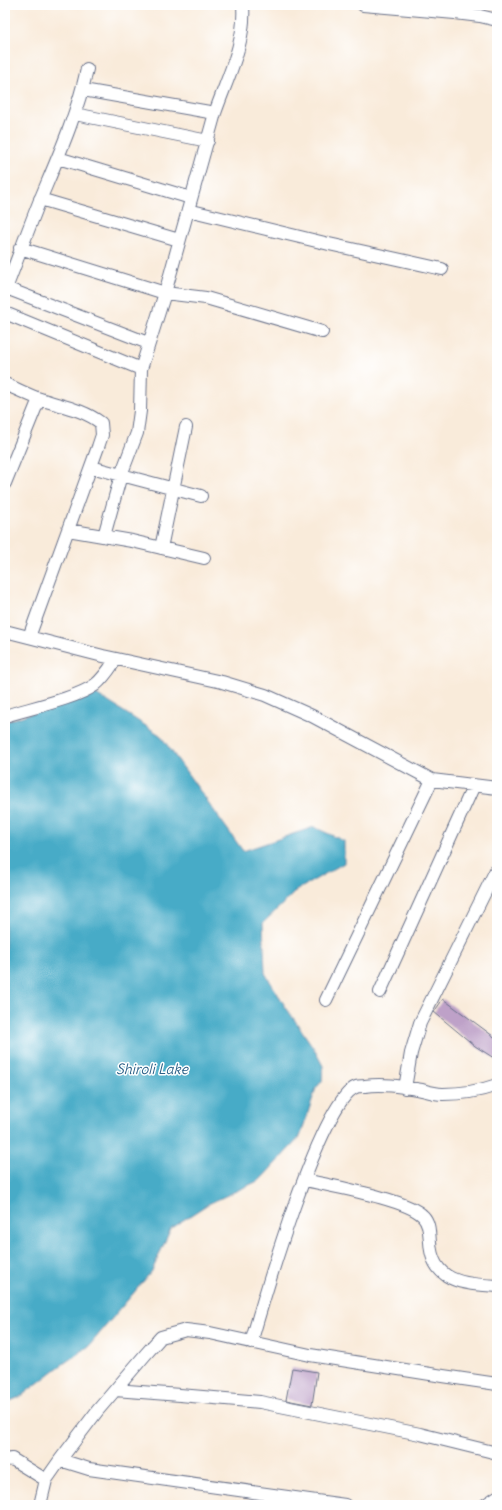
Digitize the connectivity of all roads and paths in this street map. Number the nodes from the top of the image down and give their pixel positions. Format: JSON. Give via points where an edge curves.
{"nodes":[{"id":1,"x":243,"y":5,"type":"edge"},
{"id":2,"x":363,"y":5,"type":"edge"},
{"id":3,"x":497,"y":20,"type":"edge"},
{"id":4,"x":87,"y":69,"type":"dead end"},
{"id":5,"x":83,"y":90,"type":"junction"},
{"id":6,"x":215,"y":113,"type":"junction"},
{"id":7,"x":75,"y":114,"type":"junction"},
{"id":8,"x":208,"y":141,"type":"junction"},
{"id":9,"x":58,"y":158,"type":"junction"},
{"id":10,"x":191,"y":198,"type":"junction"},
{"id":11,"x":40,"y":199,"type":"junction"},
{"id":12,"x":188,"y":210,"type":"junction"},
{"id":13,"x":180,"y":240,"type":"junction"},
{"id":14,"x":20,"y":248,"type":"junction"},
{"id":15,"x":442,"y":269,"type":"dead end"},
{"id":16,"x":5,"y":290,"type":"edge"},
{"id":17,"x":165,"y":293,"type":"junction"},
{"id":18,"x":5,"y":313,"type":"edge"},
{"id":19,"x":322,"y":332,"type":"dead end"},
{"id":20,"x":148,"y":343,"type":"junction"},
{"id":21,"x":141,"y":368,"type":"junction"},
{"id":22,"x":5,"y":384,"type":"edge"},
{"id":23,"x":39,"y":399,"type":"junction"},
{"id":24,"x":186,"y":427,"type":"dead end"},
{"id":25,"x":91,"y":466,"type":"junction"},
{"id":26,"x":121,"y":475,"type":"junction"},
{"id":27,"x":5,"y":482,"type":"edge"},
{"id":28,"x":174,"y":488,"type":"junction"},
{"id":29,"x":201,"y":496,"type":"dead end"},
{"id":30,"x":68,"y":530,"type":"junction"},
{"id":31,"x":104,"y":536,"type":"junction"},
{"id":32,"x":161,"y":548,"type":"junction"},
{"id":33,"x":204,"y":558,"type":"dead end"},
{"id":34,"x":5,"y":631,"type":"edge"},
{"id":35,"x":29,"y":638,"type":"junction"},
{"id":36,"x":116,"y":659,"type":"junction"},
{"id":37,"x":5,"y":716,"type":"edge"},
{"id":38,"x":432,"y":780,"type":"junction"},
{"id":39,"x":474,"y":785,"type":"junction"},
{"id":40,"x":497,"y":788,"type":"edge"},
{"id":41,"x":497,"y":868,"type":"edge"},
{"id":42,"x":380,"y":992,"type":"dead end"},
{"id":43,"x":326,"y":1000,"type":"dead end"},
{"id":44,"x":497,"y":1085,"type":"edge"},
{"id":45,"x":405,"y":1088,"type":"junction"},
{"id":46,"x":305,"y":1180,"type":"junction"},
{"id":47,"x":497,"y":1286,"type":"edge"},
{"id":48,"x":251,"y":1343,"type":"junction"},
{"id":49,"x":497,"y":1384,"type":"edge"},
{"id":50,"x":115,"y":1390,"type":"junction"},
{"id":51,"x":497,"y":1453,"type":"edge"},
{"id":52,"x":5,"y":1460,"type":"edge"},
{"id":53,"x":60,"y":1460,"type":"junction"},
{"id":54,"x":46,"y":1480,"type":"junction"},
{"id":55,"x":497,"y":1497,"type":"edge"},
{"id":56,"x":40,"y":1505,"type":"edge"},
{"id":57,"x":344,"y":1505,"type":"edge"},
{"id":58,"x":485,"y":1505,"type":"edge"}],
"edges":[{"from":1,"to":6,"type":"street","via":[[243,28],[236,57]]},
{"from":2,"to":3,"type":"street","via":[[455,13]]},
{"from":4,"to":5,"type":"street"},
{"from":5,"to":6,"type":"street"},
{"from":5,"to":7,"type":"street"},
{"from":6,"to":8,"type":"street"},
{"from":7,"to":8,"type":"street"},
{"from":7,"to":9,"type":"street"},
{"from":8,"to":10,"type":"street"},
{"from":9,"to":10,"type":"street"},
{"from":9,"to":11,"type":"street"},
{"from":10,"to":12,"type":"street"},
{"from":11,"to":13,"type":"street"},
{"from":11,"to":14,"type":"street"},
{"from":12,"to":13,"type":"street"},
{"from":12,"to":15,"type":"street"},
{"from":13,"to":17,"type":"street"},
{"from":14,"to":16,"type":"street"},
{"from":14,"to":17,"type":"street"},
{"from":16,"to":20,"type":"street"},
{"from":17,"to":19,"type":"street","via":[[206,298]]},
{"from":17,"to":20,"type":"street"},
{"from":18,"to":21,"type":"street"},
{"from":20,"to":21,"type":"street"},
{"from":21,"to":26,"type":"street","via":[[137,433]]},
{"from":22,"to":23,"type":"street"},
{"from":23,"to":25,"type":"street","via":[[92,416],[101,424],[102,435]]},
{"from":23,"to":27,"type":"street"},
{"from":24,"to":28,"type":"street"},
{"from":25,"to":26,"type":"street"},
{"from":25,"to":30,"type":"street"},
{"from":26,"to":28,"type":"street"},
{"from":26,"to":31,"type":"street"},
{"from":28,"to":29,"type":"street"},
{"from":28,"to":32,"type":"street"},
{"from":30,"to":31,"type":"street"},
{"from":30,"to":35,"type":"street"},
{"from":31,"to":32,"type":"street"},
{"from":32,"to":33,"type":"street"},
{"from":34,"to":35,"type":"street"},
{"from":35,"to":36,"type":"street"},
{"from":36,"to":37,"type":"street","via":[[95,684],[80,692]]},
{"from":36,"to":38,"type":"street","via":[[222,682],[266,695],[312,716]]},
{"from":38,"to":39,"type":"street"},
{"from":38,"to":43,"type":"street"},
{"from":39,"to":40,"type":"street"},
{"from":39,"to":42,"type":"street"},
{"from":41,"to":45,"type":"street","via":[[420,1023],[411,1053]]},
{"from":44,"to":45,"type":"street","via":[[480,1091],[443,1094]]},
{"from":45,"to":46,"type":"street","via":[[372,1085],[356,1087],[346,1095],[334,1110]]},
{"from":46,"to":47,"type":"street","via":[[388,1200],[413,1209],[424,1217],[429,1228],[433,1261],[440,1272],[455,1280]]},
{"from":46,"to":48,"type":"street","via":[[270,1278]]},
{"from":48,"to":49,"type":"street","via":[[310,1355]]},
{"from":48,"to":50,"type":"street","via":[[186,1330],[161,1337]]},
{"from":50,"to":51,"type":"street","via":[[260,1402]]},
{"from":50,"to":53,"type":"street"},
{"from":52,"to":54,"type":"street","via":[[12,1459]]},
{"from":53,"to":54,"type":"street"},
{"from":53,"to":57,"type":"street","via":[[89,1469]]},
{"from":54,"to":56,"type":"street"},
{"from":55,"to":58,"type":"street"}]}
